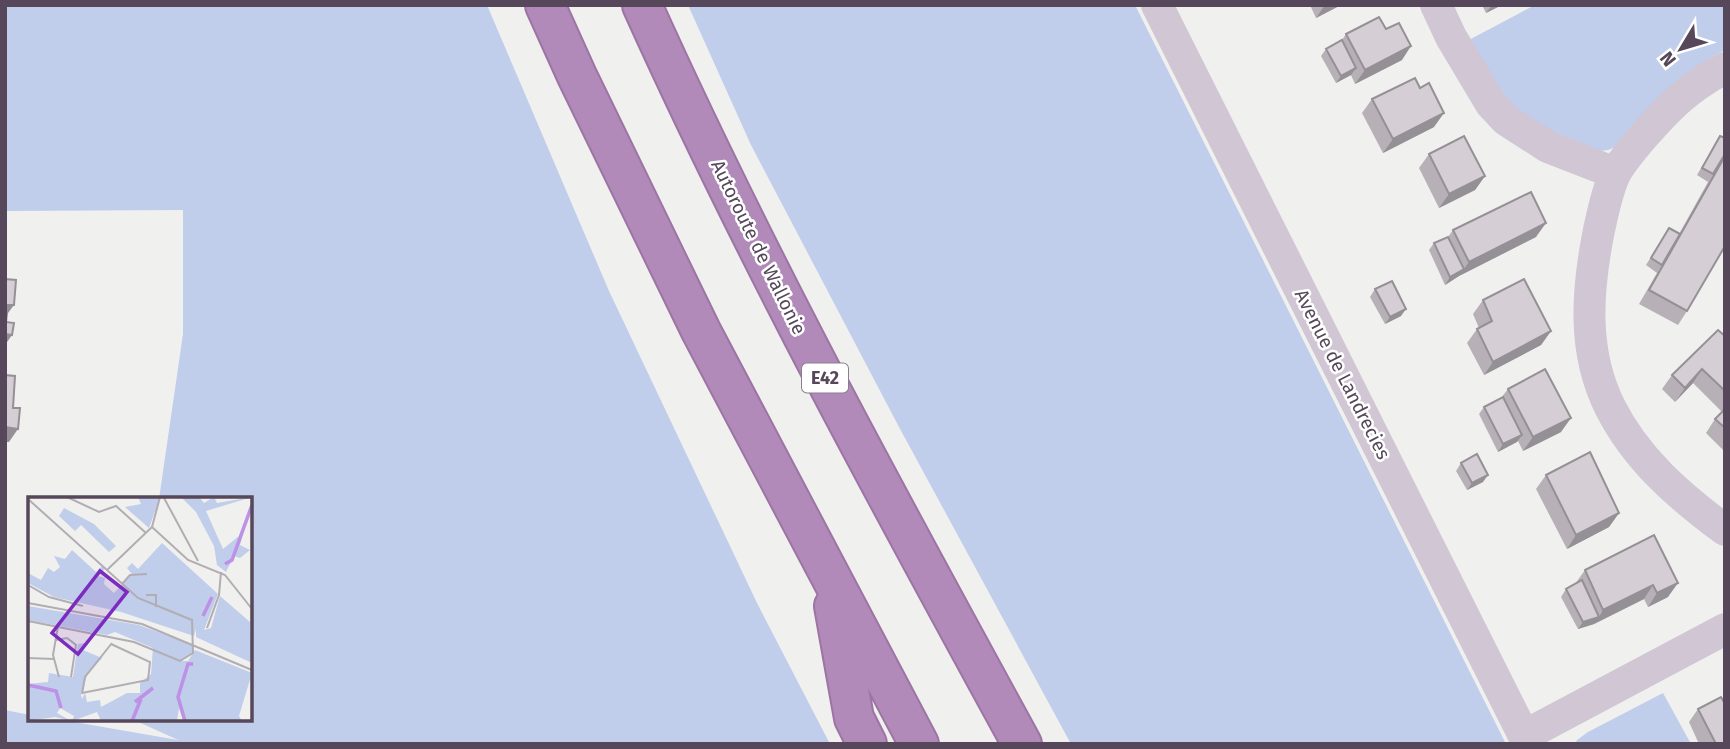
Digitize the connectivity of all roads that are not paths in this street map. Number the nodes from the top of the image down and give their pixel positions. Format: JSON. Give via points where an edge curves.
{"nodes":[{"id":1,"x":545,"y":5,"type":"edge"},
{"id":2,"x":642,"y":5,"type":"edge"},
{"id":3,"x":1157,"y":5,"type":"edge"},
{"id":4,"x":1436,"y":5,"type":"edge"},
{"id":5,"x":1725,"y":68,"type":"edge"},
{"id":6,"x":1615,"y":173,"type":"junction"},
{"id":7,"x":1725,"y":530,"type":"edge"},
{"id":8,"x":828,"y":573,"type":"junction"},
{"id":9,"x":1725,"y":629,"type":"edge"},
{"id":10,"x":1526,"y":740,"type":"edge"},
{"id":11,"x":867,"y":744,"type":"edge"},
{"id":12,"x":919,"y":744,"type":"edge"},
{"id":13,"x":1022,"y":744,"type":"edge"}],
"edges":[{"from":1,"to":8,"type":"highway","via":[[701,331]]},
{"from":2,"to":13,"type":"highway","name":"Autoroute de Wallonie","number":"E42","via":[[778,289]]},
{"from":3,"to":10,"type":"street","name":"Avenue de Landrecies"},
{"from":4,"to":6,"type":"street","via":[[1491,104],[1506,120],[1548,147]]},
{"from":5,"to":6,"type":"street","via":[[1674,102]]},
{"from":6,"to":7,"type":"street","via":[[1590,284],[1589,323],[1596,369],[1610,406],[1648,464]]},
{"from":8,"to":11,"type":"highway","via":[[854,718]]},
{"from":8,"to":12,"type":"highway"},
{"from":9,"to":10,"type":"street"}]}
